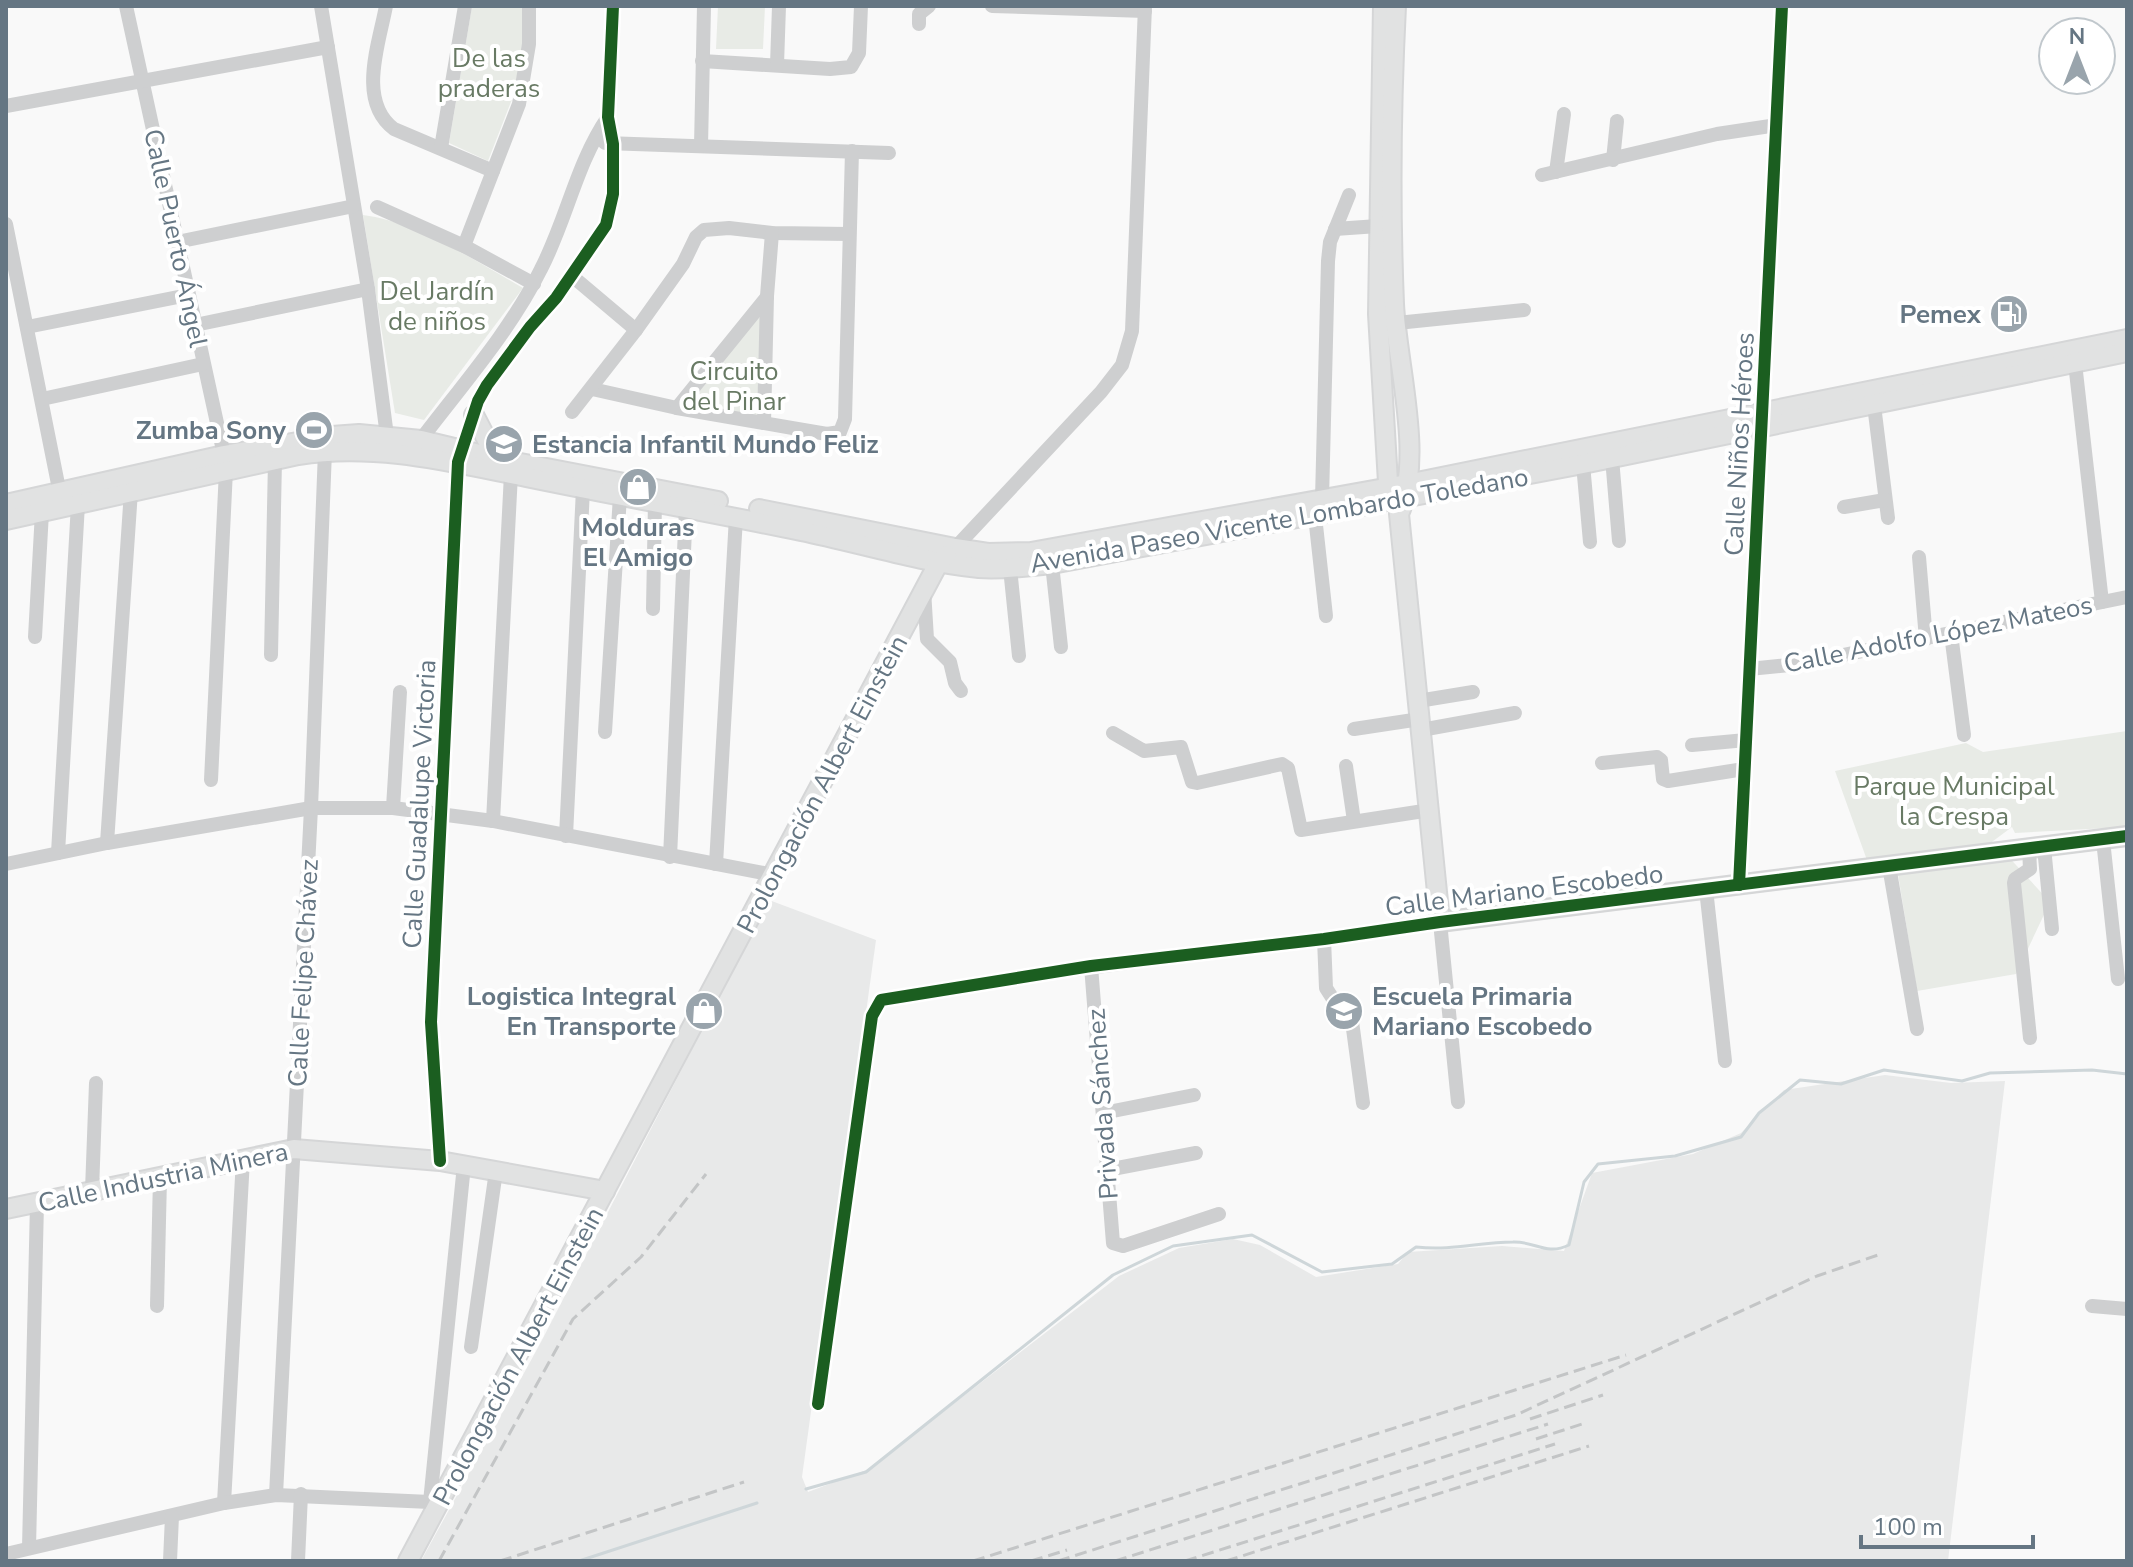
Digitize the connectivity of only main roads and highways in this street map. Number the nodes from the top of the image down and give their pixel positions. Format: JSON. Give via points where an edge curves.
{"nodes":[{"id":1,"x":1383,"y":6,"type":"edge"},
{"id":2,"x":1396,"y":6,"type":"edge"},
{"id":3,"x":1386,"y":263,"type":"junction"},
{"id":4,"x":2127,"y":339,"type":"edge"},
{"id":5,"x":2127,"y":352,"type":"edge"},
{"id":6,"x":474,"y":415,"type":"road end"},
{"id":7,"x":1763,"y":419,"type":"junction"},
{"id":8,"x":388,"y":443,"type":"junction"},
{"id":9,"x":225,"y":463,"type":"junction"},
{"id":10,"x":508,"y":467,"type":"junction"},
{"id":11,"x":1398,"y":497,"type":"junction"},
{"id":12,"x":67,"y":501,"type":"junction"},
{"id":13,"x":6,"y":504,"type":"edge"},
{"id":14,"x":1319,"y":508,"type":"junction"},
{"id":15,"x":6,"y":520,"type":"edge"},
{"id":16,"x":955,"y":548,"type":"junction"},
{"id":17,"x":939,"y":562,"type":"junction"},
{"id":18,"x":2127,"y":836,"type":"edge"},
{"id":19,"x":605,"y":1191,"type":"junction"},
{"id":20,"x":6,"y":1209,"type":"edge"},
{"id":21,"x":408,"y":1561,"type":"edge"}],
"edges":[{"from":1,"to":3,"type":"main road","via":[[1378,226]]},
{"from":2,"to":3,"type":"main road"},
{"from":3,"to":11,"type":"main road","via":[[1378,314]]},
{"from":3,"to":11,"type":"main road","via":[[1408,444]]},
{"from":4,"to":7,"type":"main road","name":"Avenida Paseo Vicente Lombardo Toledano"},
{"from":5,"to":7,"type":"main road","name":"Avenida Paseo Vicente Lombardo Toledano","via":[[1874,405]]},
{"from":6,"to":10,"type":"main road"},
{"from":7,"to":11,"type":"main road","name":"Avenida Paseo Vicente Lombardo Toledano"},
{"from":7,"to":11,"type":"main road","name":"Avenida Paseo Vicente Lombardo Toledano","via":[[1612,458]]},
{"from":8,"to":9,"type":"main road","name":"Avenida Paseo Vicente Lombardo Toledano"},
{"from":8,"to":9,"type":"main road","name":"Avenida Paseo Vicente Lombardo Toledano","via":[[332,436]]},
{"from":8,"to":10,"type":"main road","name":"Avenida Paseo Vicente Lombardo Toledano"},
{"from":9,"to":12,"type":"main road","name":"Avenida Paseo Vicente Lombardo Toledano"},
{"from":9,"to":12,"type":"main road","name":"Avenida Paseo Vicente Lombardo Toledano","via":[[131,491]]},
{"from":10,"to":16,"type":"main road","name":"Avenida Paseo Vicente Lombardo Toledano"},
{"from":10,"to":17,"type":"main road","name":"Avenida Paseo Vicente Lombardo Toledano","via":[[583,489]]},
{"from":11,"to":14,"type":"main road","name":"Avenida Paseo Vicente Lombardo Toledano"},
{"from":11,"to":18,"type":"main road","name":"Calle Mariano Escobedo","via":[[1440,922]]},
{"from":12,"to":13,"type":"main road","name":"Avenida Paseo Vicente Lombardo Toledano"},
{"from":12,"to":15,"type":"main road","name":"Avenida Paseo Vicente Lombardo Toledano"},
{"from":14,"to":16,"type":"main road","name":"Avenida Paseo Vicente Lombardo Toledano","via":[[1031,552]]},
{"from":14,"to":17,"type":"main road","name":"Avenida Paseo Vicente Lombardo Toledano","via":[[1052,564],[982,568]]},
{"from":16,"to":17,"type":"main road","name":"Prolongación Albert Einstein"},
{"from":17,"to":19,"type":"main road","name":"Prolongación Albert Einstein"},
{"from":19,"to":20,"type":"main road","name":"Calle Industria Minera","via":[[440,1161],[294,1149]]},
{"from":19,"to":21,"type":"main road","name":"Prolongación Albert Einstein"}]}
